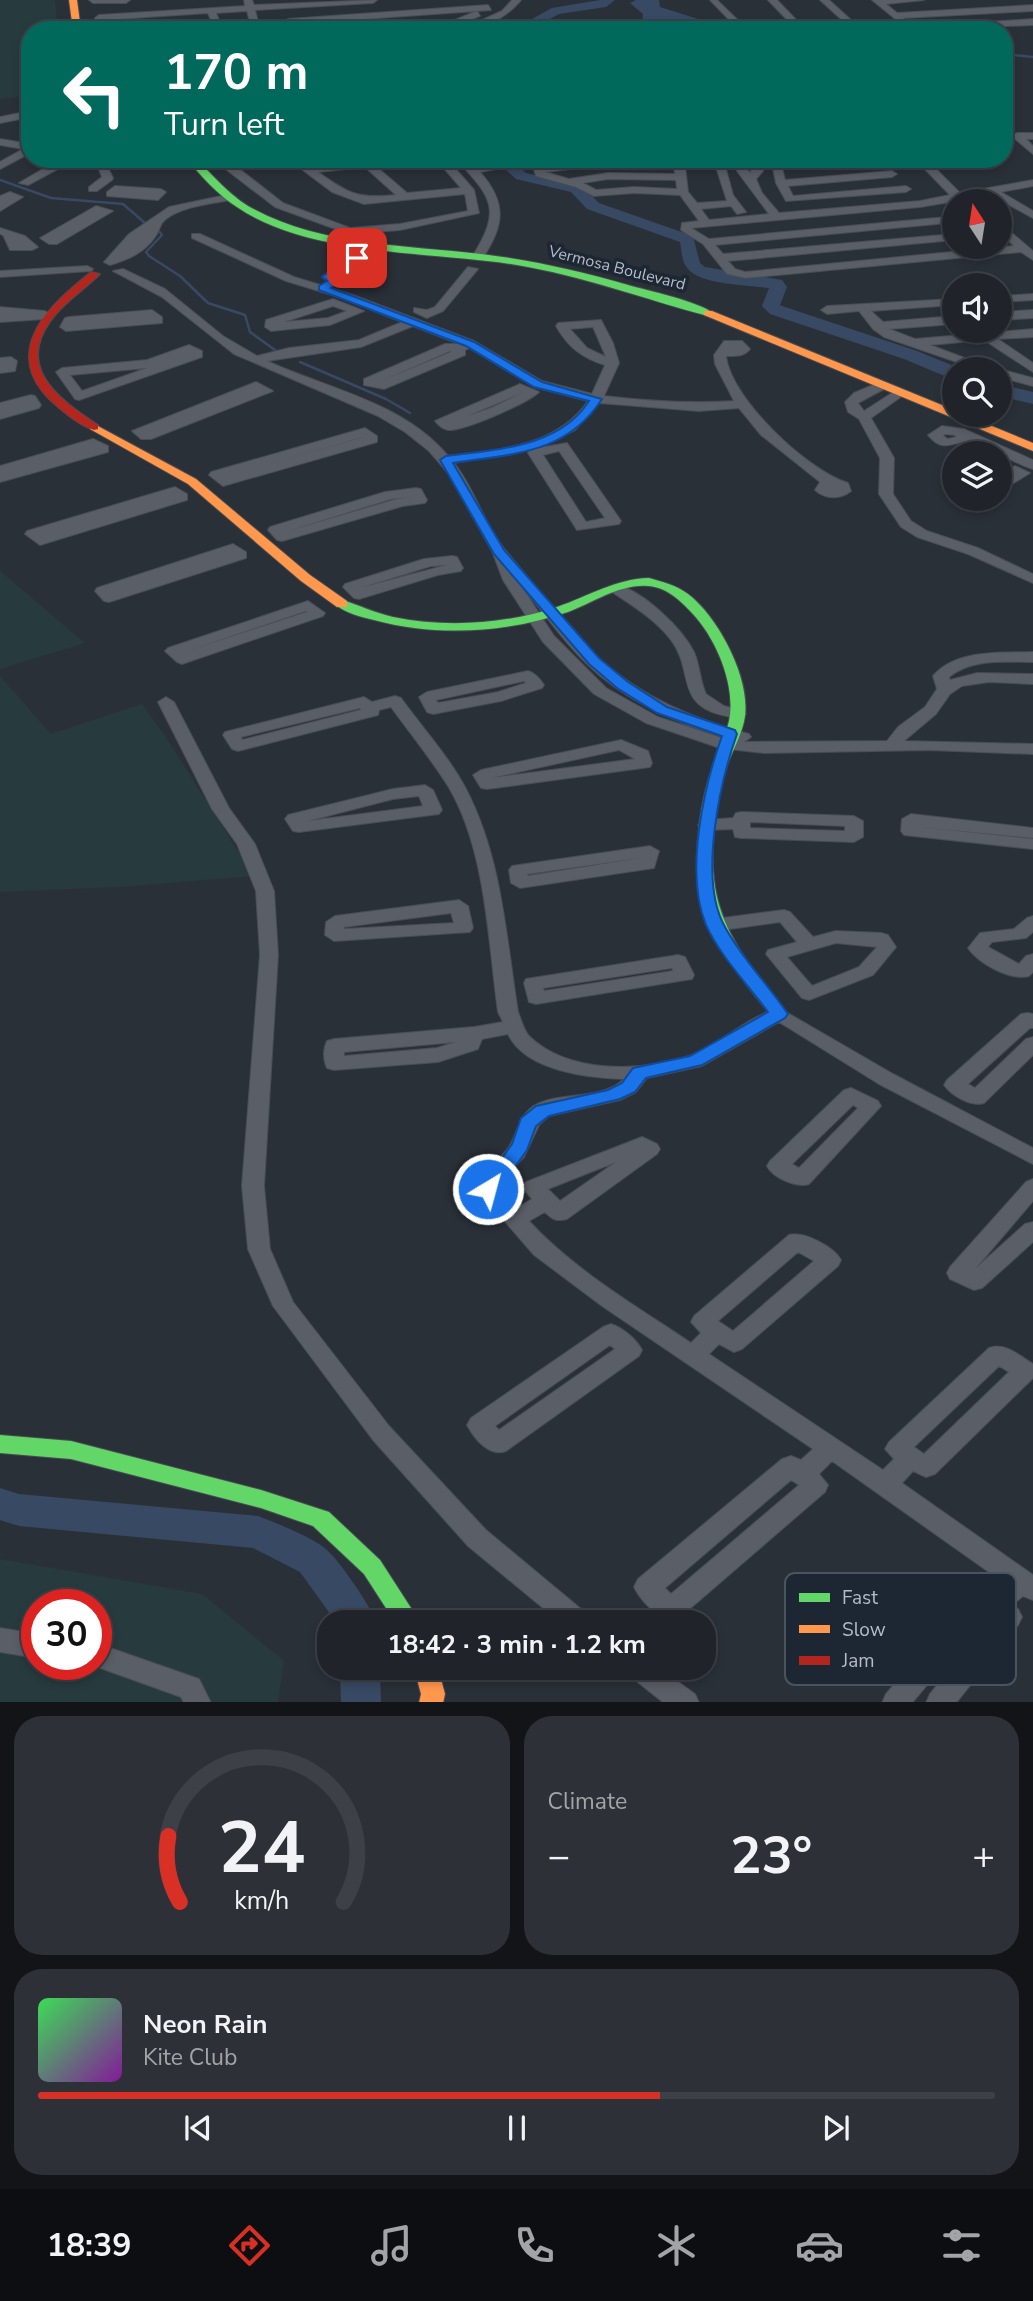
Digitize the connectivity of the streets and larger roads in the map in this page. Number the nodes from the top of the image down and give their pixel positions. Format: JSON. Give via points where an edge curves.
{"nodes":[{"id":1,"x":73,"y":0,"type":"edge"},
{"id":2,"x":93,"y":0,"type":"edge"},
{"id":3,"x":126,"y":0,"type":"edge"},
{"id":4,"x":373,"y":0,"type":"edge"},
{"id":5,"x":496,"y":0,"type":"edge"},
{"id":6,"x":517,"y":0,"type":"edge"},
{"id":7,"x":716,"y":0,"type":"edge"},
{"id":8,"x":772,"y":0,"type":"edge"},
{"id":9,"x":824,"y":0,"type":"edge"},
{"id":10,"x":920,"y":0,"type":"edge"},
{"id":11,"x":878,"y":1,"type":"edge"},
{"id":12,"x":342,"y":2,"type":"junction"},
{"id":13,"x":249,"y":4,"type":"edge"},
{"id":14,"x":488,"y":8,"type":"junction"},
{"id":15,"x":1033,"y":8,"type":"edge"},
{"id":16,"x":211,"y":10,"type":"junction"},
{"id":17,"x":895,"y":16,"type":"junction"},
{"id":18,"x":350,"y":18,"type":"junction"},
{"id":19,"x":76,"y":21,"type":"edge"},
{"id":20,"x":99,"y":21,"type":"edge"},
{"id":21,"x":215,"y":21,"type":"edge"},
{"id":22,"x":254,"y":21,"type":"edge"},
{"id":23,"x":304,"y":21,"type":"edge"},
{"id":24,"x":351,"y":21,"type":"edge"},
{"id":25,"x":460,"y":21,"type":"edge"},
{"id":26,"x":486,"y":21,"type":"edge"},
{"id":27,"x":736,"y":21,"type":"edge"},
{"id":28,"x":793,"y":21,"type":"edge"},
{"id":29,"x":848,"y":21,"type":"edge"},
{"id":30,"x":901,"y":21,"type":"edge"},
{"id":31,"x":1033,"y":22,"type":"edge"},
{"id":32,"x":1013,"y":23,"type":"edge"},
{"id":33,"x":21,"y":113,"type":"edge"},
{"id":34,"x":0,"y":114,"type":"edge"},
{"id":35,"x":21,"y":114,"type":"edge"},
{"id":36,"x":0,"y":120,"type":"edge"},
{"id":37,"x":1013,"y":128,"type":"edge"},
{"id":38,"x":1033,"y":128,"type":"edge"},
{"id":39,"x":1033,"y":136,"type":"edge"},
{"id":40,"x":0,"y":142,"type":"edge"},
{"id":41,"x":21,"y":146,"type":"edge"},
{"id":42,"x":1033,"y":151,"type":"edge"},
{"id":43,"x":21,"y":153,"type":"edge"},
{"id":44,"x":0,"y":166,"type":"edge"},
{"id":45,"x":103,"y":168,"type":"edge"},
{"id":46,"x":200,"y":168,"type":"edge"},
{"id":47,"x":231,"y":168,"type":"edge"},
{"id":48,"x":304,"y":168,"type":"edge"},
{"id":49,"x":322,"y":168,"type":"edge"},
{"id":50,"x":375,"y":168,"type":"edge"},
{"id":51,"x":449,"y":168,"type":"edge"},
{"id":52,"x":487,"y":168,"type":"edge"},
{"id":53,"x":553,"y":168,"type":"edge"},
{"id":54,"x":679,"y":168,"type":"edge"},
{"id":55,"x":721,"y":168,"type":"edge"},
{"id":56,"x":742,"y":168,"type":"edge"},
{"id":57,"x":758,"y":168,"type":"edge"},
{"id":58,"x":777,"y":168,"type":"edge"},
{"id":59,"x":886,"y":168,"type":"edge"},
{"id":60,"x":929,"y":168,"type":"edge"},
{"id":61,"x":307,"y":170,"type":"junction"},
{"id":62,"x":473,"y":170,"type":"joint"},
{"id":63,"x":892,"y":174,"type":"junction"},
{"id":64,"x":680,"y":177,"type":"junction"},
{"id":65,"x":751,"y":179,"type":"junction"},
{"id":66,"x":568,"y":182,"type":"junction"},
{"id":67,"x":781,"y":183,"type":"junction"},
{"id":68,"x":1031,"y":185,"type":"edge"},
{"id":69,"x":906,"y":189,"type":"junction"},
{"id":70,"x":949,"y":189,"type":"edge"},
{"id":71,"x":1009,"y":189,"type":"edge"},
{"id":72,"x":469,"y":190,"type":"junction"},
{"id":73,"x":113,"y":191,"type":"dead end"},
{"id":74,"x":682,"y":192,"type":"junction"},
{"id":75,"x":231,"y":197,"type":"junction"},
{"id":76,"x":405,"y":197,"type":"junction"},
{"id":77,"x":0,"y":200,"type":"edge"},
{"id":78,"x":942,"y":202,"type":"edge"},
{"id":79,"x":1012,"y":203,"type":"edge"},
{"id":80,"x":920,"y":204,"type":"junction"},
{"id":81,"x":692,"y":207,"type":"junction"},
{"id":82,"x":0,"y":208,"type":"edge"},
{"id":83,"x":1033,"y":215,"type":"edge"},
{"id":84,"x":777,"y":217,"type":"junction"},
{"id":85,"x":942,"y":217,"type":"edge"},
{"id":86,"x":706,"y":223,"type":"junction"},
{"id":87,"x":942,"y":223,"type":"edge"},
{"id":88,"x":4,"y":232,"type":"edge"},
{"id":89,"x":1012,"y":237,"type":"edge"},
{"id":90,"x":942,"y":238,"type":"edge"},
{"id":91,"x":49,"y":240,"type":"junction"},
{"id":92,"x":707,"y":242,"type":"junction"},
{"id":93,"x":1012,"y":248,"type":"edge"},
{"id":94,"x":1023,"y":248,"type":"junction"},
{"id":95,"x":942,"y":254,"type":"edge"},
{"id":96,"x":264,"y":256,"type":"junction"},
{"id":97,"x":478,"y":257,"type":"junction"},
{"id":98,"x":1033,"y":257,"type":"edge"},
{"id":99,"x":720,"y":258,"type":"junction"},
{"id":100,"x":246,"y":260,"type":"junction"},
{"id":101,"x":115,"y":265,"type":"junction"},
{"id":102,"x":91,"y":271,"type":"junction"},
{"id":103,"x":0,"y":274,"type":"edge"},
{"id":104,"x":335,"y":281,"type":"dead end"},
{"id":105,"x":304,"y":282,"type":"junction"},
{"id":106,"x":323,"y":288,"type":"junction"},
{"id":107,"x":1033,"y":297,"type":"edge"},
{"id":108,"x":1012,"y":298,"type":"edge"},
{"id":109,"x":358,"y":300,"type":"junction"},
{"id":110,"x":942,"y":303,"type":"edge"},
{"id":111,"x":344,"y":306,"type":"junction"},
{"id":112,"x":862,"y":308,"type":"junction"},
{"id":113,"x":827,"y":310,"type":"dead end"},
{"id":114,"x":0,"y":311,"type":"edge"},
{"id":115,"x":422,"y":311,"type":"dead end"},
{"id":116,"x":1033,"y":314,"type":"edge"},
{"id":117,"x":19,"y":315,"type":"junction"},
{"id":118,"x":1012,"y":315,"type":"edge"},
{"id":119,"x":0,"y":318,"type":"edge"},
{"id":120,"x":43,"y":320,"type":"junction"},
{"id":121,"x":407,"y":320,"type":"junction"},
{"id":122,"x":942,"y":321,"type":"edge"},
{"id":123,"x":67,"y":324,"type":"junction"},
{"id":124,"x":877,"y":326,"type":"junction"},
{"id":125,"x":1032,"y":334,"type":"edge"},
{"id":126,"x":1012,"y":335,"type":"edge"},
{"id":127,"x":942,"y":340,"type":"edge"},
{"id":128,"x":911,"y":342,"type":"junction"},
{"id":129,"x":994,"y":343,"type":"edge"},
{"id":130,"x":470,"y":344,"type":"junction"},
{"id":131,"x":455,"y":349,"type":"junction"},
{"id":132,"x":725,"y":350,"type":"dead end"},
{"id":133,"x":954,"y":357,"type":"edge"},
{"id":134,"x":256,"y":359,"type":"junction"},
{"id":135,"x":33,"y":363,"type":"junction"},
{"id":136,"x":613,"y":363,"type":"dead end"},
{"id":137,"x":4,"y":365,"type":"edge"},
{"id":138,"x":1029,"y":366,"type":"edge"},
{"id":139,"x":1012,"y":372,"type":"edge"},
{"id":140,"x":1012,"y":376,"type":"edge"},
{"id":141,"x":1033,"y":382,"type":"edge"},
{"id":142,"x":69,"y":384,"type":"junction"},
{"id":143,"x":880,"y":386,"type":"junction"},
{"id":144,"x":533,"y":387,"type":"junction"},
{"id":145,"x":47,"y":392,"type":"junction"},
{"id":146,"x":899,"y":394,"type":"junction"},
{"id":147,"x":596,"y":399,"type":"junction"},
{"id":148,"x":33,"y":402,"type":"junction"},
{"id":149,"x":743,"y":404,"type":"junction"},
{"id":150,"x":0,"y":407,"type":"edge"},
{"id":151,"x":0,"y":415,"type":"edge"},
{"id":152,"x":864,"y":417,"type":"junction"},
{"id":153,"x":141,"y":433,"type":"junction"},
{"id":154,"x":964,"y":436,"type":"dead end"},
{"id":155,"x":119,"y":440,"type":"junction"},
{"id":156,"x":98,"y":446,"type":"junction"},
{"id":157,"x":544,"y":446,"type":"junction"},
{"id":158,"x":1033,"y":447,"type":"edge"},
{"id":159,"x":446,"y":460,"type":"junction"},
{"id":160,"x":1031,"y":464,"type":"edge"},
{"id":161,"x":1012,"y":469,"type":"edge"},
{"id":162,"x":0,"y":470,"type":"edge"},
{"id":163,"x":1015,"y":470,"type":"junction"},
{"id":164,"x":0,"y":478,"type":"edge"},
{"id":165,"x":219,"y":478,"type":"junction"},
{"id":166,"x":1012,"y":480,"type":"edge"},
{"id":167,"x":830,"y":483,"type":"dead end"},
{"id":168,"x":199,"y":486,"type":"junction"},
{"id":169,"x":178,"y":493,"type":"junction"},
{"id":170,"x":279,"y":534,"type":"junction"},
{"id":171,"x":260,"y":542,"type":"junction"},
{"id":172,"x":978,"y":547,"type":"junction"},
{"id":173,"x":237,"y":551,"type":"junction"},
{"id":174,"x":499,"y":551,"type":"junction"},
{"id":175,"x":1033,"y":566,"type":"edge"},
{"id":176,"x":1033,"y":579,"type":"edge"},
{"id":177,"x":617,"y":589,"type":"junction"},
{"id":178,"x":355,"y":591,"type":"junction"},
{"id":179,"x":336,"y":598,"type":"junction"},
{"id":180,"x":313,"y":609,"type":"junction"},
{"id":181,"x":553,"y":613,"type":"junction"},
{"id":182,"x":533,"y":616,"type":"junction"},
{"id":183,"x":1033,"y":657,"type":"edge"},
{"id":184,"x":1033,"y":679,"type":"edge"},
{"id":185,"x":945,"y":689,"type":"junction"},
{"id":186,"x":166,"y":702,"type":"dead end"},
{"id":187,"x":430,"y":703,"type":"junction"},
{"id":188,"x":368,"y":708,"type":"junction"},
{"id":189,"x":402,"y":709,"type":"junction"},
{"id":190,"x":738,"y":714,"type":"junction"},
{"id":191,"x":728,"y":739,"type":"junction"},
{"id":192,"x":893,"y":746,"type":"junction"},
{"id":193,"x":1033,"y":749,"type":"edge"},
{"id":194,"x":484,"y":779,"type":"junction"},
{"id":195,"x":459,"y":791,"type":"junction"},
{"id":196,"x":429,"y":799,"type":"junction"},
{"id":197,"x":741,"y":823,"type":"junction"},
{"id":198,"x":707,"y":825,"type":"junction"},
{"id":199,"x":1033,"y":833,"type":"edge"},
{"id":200,"x":1033,"y":844,"type":"edge"},
{"id":201,"x":519,"y":877,"type":"junction"},
{"id":202,"x":489,"y":883,"type":"junction"},
{"id":203,"x":494,"y":912,"type":"junction"},
{"id":204,"x":461,"y":915,"type":"junction"},
{"id":205,"x":1033,"y":922,"type":"edge"},
{"id":206,"x":715,"y":925,"type":"junction"},
{"id":207,"x":808,"y":943,"type":"junction"},
{"id":208,"x":1033,"y":960,"type":"edge"},
{"id":209,"x":535,"y":990,"type":"junction"},
{"id":210,"x":505,"y":992,"type":"junction"},
{"id":211,"x":779,"y":1014,"type":"junction"},
{"id":212,"x":1033,"y":1022,"type":"edge"},
{"id":213,"x":514,"y":1027,"type":"junction"},
{"id":214,"x":474,"y":1034,"type":"junction"},
{"id":215,"x":1033,"y":1044,"type":"edge"},
{"id":216,"x":640,"y":1073,"type":"junction"},
{"id":217,"x":886,"y":1079,"type":"junction"},
{"id":218,"x":966,"y":1092,"type":"junction"},
{"id":219,"x":861,"y":1100,"type":"dead end"},
{"id":220,"x":951,"y":1111,"type":"junction"},
{"id":221,"x":1033,"y":1157,"type":"edge"},
{"id":222,"x":1033,"y":1187,"type":"edge"},
{"id":223,"x":548,"y":1200,"type":"junction"},
{"id":224,"x":515,"y":1219,"type":"junction"},
{"id":225,"x":1033,"y":1230,"type":"edge"},
{"id":226,"x":641,"y":1322,"type":"junction"},
{"id":227,"x":717,"y":1332,"type":"junction"},
{"id":228,"x":620,"y":1340,"type":"junction"},
{"id":229,"x":692,"y":1356,"type":"junction"},
{"id":230,"x":0,"y":1444,"type":"edge"},
{"id":231,"x":831,"y":1447,"type":"junction"},
{"id":232,"x":911,"y":1458,"type":"junction"},
{"id":233,"x":802,"y":1475,"type":"junction"},
{"id":234,"x":886,"y":1484,"type":"junction"},
{"id":235,"x":1009,"y":1573,"type":"edge"},
{"id":236,"x":400,"y":1610,"type":"edge"},
{"id":237,"x":564,"y":1610,"type":"edge"},
{"id":238,"x":0,"y":1640,"type":"edge"},
{"id":239,"x":21,"y":1643,"type":"edge"},
{"id":240,"x":112,"y":1661,"type":"edge"},
{"id":241,"x":429,"y":1680,"type":"edge"},
{"id":242,"x":655,"y":1680,"type":"edge"},
{"id":243,"x":910,"y":1685,"type":"edge"},
{"id":244,"x":954,"y":1685,"type":"edge"},
{"id":245,"x":197,"y":1702,"type":"edge"},
{"id":246,"x":431,"y":1702,"type":"edge"},
{"id":247,"x":685,"y":1702,"type":"edge"},
{"id":248,"x":896,"y":1702,"type":"edge"},
{"id":249,"x":940,"y":1702,"type":"edge"}],
"edges":[{"from":1,"to":19,"type":"street"},
{"from":2,"to":3,"type":"street"},
{"from":4,"to":12,"type":"street"},
{"from":5,"to":14,"type":"street"},
{"from":6,"to":26,"type":"street","via":[[514,7]]},
{"from":7,"to":27,"type":"street"},
{"from":8,"to":28,"type":"street"},
{"from":9,"to":29,"type":"street"},
{"from":10,"to":11,"type":"street"},
{"from":11,"to":17,"type":"street"},
{"from":12,"to":13,"type":"street"},
{"from":12,"to":18,"type":"street"},
{"from":13,"to":16,"type":"street"},
{"from":13,"to":22,"type":"street"},
{"from":14,"to":18,"type":"street"},
{"from":14,"to":25,"type":"street"},
{"from":15,"to":17,"type":"street"},
{"from":16,"to":20,"type":"street"},
{"from":16,"to":21,"type":"street"},
{"from":17,"to":30,"type":"street"},
{"from":18,"to":23,"type":"street"},
{"from":18,"to":24,"type":"street"},
{"from":31,"to":32,"type":"street"},
{"from":33,"to":34,"type":"street"},
{"from":35,"to":36,"type":"street"},
{"from":37,"to":38,"type":"street"},
{"from":39,"to":42,"type":"street","via":[[1017,136]]},
{"from":40,"to":41,"type":"street"},
{"from":43,"to":44,"type":"street"},
{"from":45,"to":73,"type":"street","via":[[108,178],[93,189]]},
{"from":46,"to":75,"type":"street","name":"Vermosa Boulevard"},
{"from":47,"to":72,"type":"street","via":[[279,205],[349,231],[466,216],[474,213]]},
{"from":48,"to":61,"type":"street"},
{"from":49,"to":61,"type":"street"},
{"from":50,"to":76,"type":"street"},
{"from":51,"to":72,"type":"street"},
{"from":52,"to":62,"type":"street"},
{"from":53,"to":66,"type":"street","via":[[539,170],[540,174]]},
{"from":54,"to":64,"type":"street"},
{"from":55,"to":81,"type":"street","via":[[737,208]]},
{"from":56,"to":65,"type":"street"},
{"from":57,"to":65,"type":"street"},
{"from":58,"to":67,"type":"street"},
{"from":59,"to":63,"type":"street"},
{"from":60,"to":70,"type":"street"},
{"from":61,"to":76,"type":"street","via":[[336,190],[364,201]]},
{"from":62,"to":97,"type":"street","via":[[493,196],[497,211],[494,228]]},
{"from":63,"to":67,"type":"street"},
{"from":63,"to":69,"type":"street"},
{"from":64,"to":66,"type":"street","via":[[608,176]]},
{"from":64,"to":74,"type":"street"},
{"from":65,"to":84,"type":"street","via":[[757,194]]},
{"from":66,"to":74,"type":"street","via":[[594,193]]},
{"from":67,"to":69,"type":"street","via":[[790,199]]},
{"from":68,"to":71,"type":"street"},
{"from":69,"to":80,"type":"street"},
{"from":72,"to":76,"type":"street"},
{"from":74,"to":81,"type":"street"},
{"from":75,"to":97,"type":"street","name":"Vermosa Boulevard","via":[[279,224],[328,239]]},
{"from":75,"to":101,"type":"street","via":[[173,209],[159,220],[147,241]]},
{"from":77,"to":82,"type":"street","via":[[18,197]]},
{"from":78,"to":80,"type":"street"},
{"from":79,"to":83,"type":"street"},
{"from":80,"to":84,"type":"street"},
{"from":80,"to":85,"type":"street"},
{"from":81,"to":86,"type":"street"},
{"from":84,"to":86,"type":"street"},
{"from":86,"to":92,"type":"street","via":[[686,225],[685,229]]},
{"from":87,"to":92,"type":"street"},
{"from":88,"to":91,"type":"street","via":[[30,243]]},
{"from":89,"to":94,"type":"street"},
{"from":90,"to":99,"type":"street"},
{"from":91,"to":91,"type":"street","via":[[45,238],[96,209],[108,211],[53,242]]},
{"from":92,"to":99,"type":"street"},
{"from":93,"to":94,"type":"street"},
{"from":94,"to":98,"type":"street"},
{"from":95,"to":99,"type":"street","via":[[745,275],[731,272]]},
{"from":96,"to":100,"type":"street"},
{"from":96,"to":100,"type":"street","via":[[205,233],[196,236]]},
{"from":96,"to":105,"type":"street"},
{"from":97,"to":143,"type":"street","name":"Vermosa Boulevard","via":[[572,272],[660,295]]},
{"from":100,"to":105,"type":"street"},
{"from":101,"to":102,"type":"street"},
{"from":101,"to":134,"type":"street","via":[[167,295],[210,332]]},
{"from":102,"to":103,"type":"street"},
{"from":102,"to":120,"type":"street"},
{"from":104,"to":106,"type":"street"},
{"from":105,"to":106,"type":"street"},
{"from":106,"to":109,"type":"street"},
{"from":107,"to":108,"type":"street"},
{"from":109,"to":111,"type":"street"},
{"from":109,"to":121,"type":"street"},
{"from":110,"to":112,"type":"street"},
{"from":111,"to":111,"type":"street","via":[[333,302],[270,323],[271,327],[330,321],[358,311]]},
{"from":112,"to":113,"type":"street"},
{"from":112,"to":124,"type":"street"},
{"from":114,"to":117,"type":"street","via":[[21,312]]},
{"from":115,"to":121,"type":"street"},
{"from":116,"to":118,"type":"street"},
{"from":117,"to":119,"type":"street"},
{"from":117,"to":120,"type":"street"},
{"from":120,"to":123,"type":"street"},
{"from":120,"to":135,"type":"street","via":[[33,347]]},
{"from":121,"to":130,"type":"street"},
{"from":121,"to":134,"type":"street","via":[[361,343]]},
{"from":122,"to":124,"type":"street"},
{"from":123,"to":123,"type":"street","via":[[66,327],[158,320],[152,314]]},
{"from":124,"to":128,"type":"street"},
{"from":125,"to":126,"type":"street"},
{"from":127,"to":128,"type":"street"},
{"from":128,"to":133,"type":"street"},
{"from":129,"to":138,"type":"street"},
{"from":130,"to":131,"type":"street"},
{"from":130,"to":144,"type":"street"},
{"from":131,"to":131,"type":"street","via":[[449,348],[368,382],[380,386],[461,352]]},
{"from":132,"to":149,"type":"street","via":[[721,364]]},
{"from":134,"to":159,"type":"street","via":[[390,418]]},
{"from":135,"to":137,"type":"street"},
{"from":135,"to":145,"type":"street","via":[[35,378]]},
{"from":136,"to":147,"type":"street"},
{"from":138,"to":139,"type":"street"},
{"from":140,"to":141,"type":"street"},
{"from":142,"to":142,"type":"street","via":[[79,396],[198,354],[189,349],[149,363],[62,372]]},
{"from":142,"to":145,"type":"street"},
{"from":143,"to":146,"type":"street","name":"Vermosa Boulevard"},
{"from":143,"to":152,"type":"street","via":[[851,402]]},
{"from":144,"to":144,"type":"street","via":[[533,392],[496,411],[449,426],[441,421],[520,388]]},
{"from":144,"to":147,"type":"street"},
{"from":145,"to":148,"type":"street"},
{"from":145,"to":155,"type":"street","via":[[63,407]]},
{"from":146,"to":152,"type":"street"},
{"from":146,"to":158,"type":"street","name":"Vermosa Boulevard"},
{"from":147,"to":149,"type":"street","via":[[699,407]]},
{"from":147,"to":157,"type":"street","via":[[572,429]]},
{"from":148,"to":150,"type":"street"},
{"from":148,"to":151,"type":"street","via":[[35,405]]},
{"from":149,"to":167,"type":"street","via":[[785,450]]},
{"from":152,"to":172,"type":"street","via":[[887,458],[886,494],[906,524],[922,534]]},
{"from":153,"to":153,"type":"street","via":[[138,430],[256,386],[267,391],[146,436]]},
{"from":153,"to":155,"type":"street"},
{"from":154,"to":160,"type":"street"},
{"from":155,"to":156,"type":"street"},
{"from":155,"to":168,"type":"street"},
{"from":156,"to":162,"type":"street","via":[[93,443]]},
{"from":156,"to":164,"type":"street","via":[[103,449]]},
{"from":157,"to":157,"type":"street","via":[[535,453],[582,527],[614,521],[562,446]]},
{"from":157,"to":159,"type":"street"},
{"from":159,"to":174,"type":"street"},
{"from":160,"to":163,"type":"street"},
{"from":161,"to":163,"type":"street"},
{"from":163,"to":166,"type":"street","via":[[1023,473]]},
{"from":165,"to":165,"type":"street","via":[[216,475],[365,432],[372,439],[223,482]]},
{"from":165,"to":168,"type":"street"},
{"from":168,"to":169,"type":"street"},
{"from":168,"to":171,"type":"street"},
{"from":169,"to":169,"type":"street","via":[[182,497],[40,541],[32,534]]},
{"from":170,"to":170,"type":"street","via":[[282,537],[419,500],[416,492],[390,495],[275,530]]},
{"from":170,"to":171,"type":"street"},
{"from":171,"to":173,"type":"street"},
{"from":171,"to":179,"type":"street","via":[[309,583]]},
{"from":172,"to":175,"type":"street"},
{"from":172,"to":176,"type":"street"},
{"from":173,"to":173,"type":"street","via":[[233,548],[102,591],[109,598],[242,555]]},
{"from":174,"to":181,"type":"street"},
{"from":174,"to":182,"type":"street","via":[[510,580]]},
{"from":177,"to":181,"type":"street"},
{"from":177,"to":190,"type":"street","via":[[671,629],[690,662],[699,698],[717,710]]},
{"from":177,"to":190,"type":"street","via":[[642,582],[661,583],[679,591],[719,642],[735,688]]},
{"from":178,"to":178,"type":"street","via":[[350,587],[429,562],[452,559],[456,568],[359,594]]},
{"from":178,"to":179,"type":"street"},
{"from":179,"to":180,"type":"street"},
{"from":179,"to":182,"type":"street","via":[[368,615],[398,623],[485,622]]},
{"from":180,"to":180,"type":"street","via":[[318,612],[182,659],[173,651],[308,605]]},
{"from":181,"to":182,"type":"street"},
{"from":181,"to":191,"type":"street","via":[[594,661],[622,685],[662,710]]},
{"from":182,"to":191,"type":"street","via":[[548,639],[600,691],[652,720]]},
{"from":183,"to":185,"type":"street","via":[[989,659],[948,668],[941,676]]},
{"from":184,"to":185,"type":"street","via":[[963,681]]},
{"from":185,"to":192,"type":"street","via":[[930,712],[903,728]]},
{"from":186,"to":237,"type":"street","via":[[221,809],[246,844],[265,891],[269,955],[253,1186],[259,1250],[284,1306],[381,1433],[477,1538]]},
{"from":187,"to":187,"type":"street","via":[[427,697],[528,676],[536,685],[433,709]]},
{"from":187,"to":189,"type":"street"},
{"from":188,"to":188,"type":"street","via":[[364,702],[231,735],[238,746],[372,712]]},
{"from":188,"to":189,"type":"street","via":[[395,701]]},
{"from":189,"to":195,"type":"street"},
{"from":190,"to":191,"type":"street"},
{"from":191,"to":192,"type":"street","via":[[813,748]]},
{"from":191,"to":198,"type":"street","via":[[716,773]]},
{"from":192,"to":193,"type":"street"},
{"from":194,"to":194,"type":"street","via":[[487,784],[644,762],[642,754],[621,745],[481,775]]},
{"from":194,"to":195,"type":"street"},
{"from":195,"to":196,"type":"street"},
{"from":195,"to":202,"type":"street","via":[[485,857]]},
{"from":196,"to":196,"type":"street","via":[[425,790],[393,794],[294,819],[299,827],[433,810]]},
{"from":197,"to":197,"type":"street","via":[[741,833],[854,837],[854,821],[742,817]]},
{"from":197,"to":198,"type":"street"},
{"from":198,"to":206,"type":"street","via":[[705,892]]},
{"from":199,"to":200,"type":"street","via":[[911,819],[910,831]]},
{"from":201,"to":201,"type":"street","via":[[518,870],[650,851],[648,864],[520,883]]},
{"from":201,"to":202,"type":"street"},
{"from":202,"to":203,"type":"street"},
{"from":203,"to":204,"type":"street"},
{"from":203,"to":210,"type":"street"},
{"from":204,"to":204,"type":"street","via":[[459,906],[335,922],[334,935],[464,928]]},
{"from":205,"to":208,"type":"street","via":[[1019,934],[988,937],[977,948],[1022,972]]},
{"from":206,"to":207,"type":"street","via":[[784,916]]},
{"from":206,"to":211,"type":"street"},
{"from":207,"to":207,"type":"street","via":[[775,954],[809,995],[866,971],[887,947],[881,939],[836,937]]},
{"from":209,"to":209,"type":"street","via":[[536,998],[685,975],[678,961],[533,983]]},
{"from":209,"to":210,"type":"street"},
{"from":210,"to":213,"type":"street"},
{"from":211,"to":216,"type":"street","via":[[695,1061]]},
{"from":211,"to":217,"type":"street"},
{"from":212,"to":218,"type":"street","via":[[1028,1019],[954,1085]]},
{"from":213,"to":214,"type":"street"},
{"from":213,"to":216,"type":"street","via":[[520,1039],[554,1062],[591,1071]]},
{"from":214,"to":214,"type":"street","via":[[334,1046],[334,1063],[438,1055],[471,1044]]},
{"from":215,"to":218,"type":"street","via":[[977,1098]]},
{"from":216,"to":224,"type":"street","via":[[629,1087],[613,1095],[533,1116],[521,1146],[489,1179],[488,1189]]},
{"from":217,"to":219,"type":"street"},
{"from":217,"to":220,"type":"street"},
{"from":218,"to":220,"type":"street"},
{"from":220,"to":221,"type":"street"},
{"from":222,"to":225,"type":"street","via":[[958,1273],[974,1282]]},
{"from":223,"to":223,"type":"street","via":[[533,1187],[642,1144],[650,1149],[559,1213]]},
{"from":223,"to":224,"type":"street"},
{"from":224,"to":226,"type":"street","via":[[542,1249]]},
{"from":226,"to":228,"type":"street"},
{"from":226,"to":229,"type":"street"},
{"from":227,"to":227,"type":"street","via":[[702,1322],[797,1241],[830,1260],[734,1343]]},
{"from":227,"to":229,"type":"street"},
{"from":228,"to":228,"type":"street","via":[[611,1333],[479,1425],[498,1444],[631,1350]]},
{"from":229,"to":231,"type":"street"},
{"from":230,"to":236,"type":"street","via":[[71,1450],[321,1519],[372,1567]]},
{"from":231,"to":233,"type":"street"},
{"from":231,"to":234,"type":"street"},
{"from":232,"to":232,"type":"street","via":[[897,1449],[997,1354],[1025,1371],[926,1467]]},
{"from":232,"to":234,"type":"street"},
{"from":233,"to":233,"type":"street","via":[[816,1485],[670,1610],[647,1587],[791,1466]]},
{"from":234,"to":235,"type":"street"},
{"from":238,"to":239,"type":"street"},
{"from":240,"to":245,"type":"street","via":[[190,1688]]},
{"from":241,"to":246,"type":"street"},
{"from":242,"to":247,"type":"street"},
{"from":243,"to":248,"type":"street"},
{"from":244,"to":249,"type":"street"}]}
